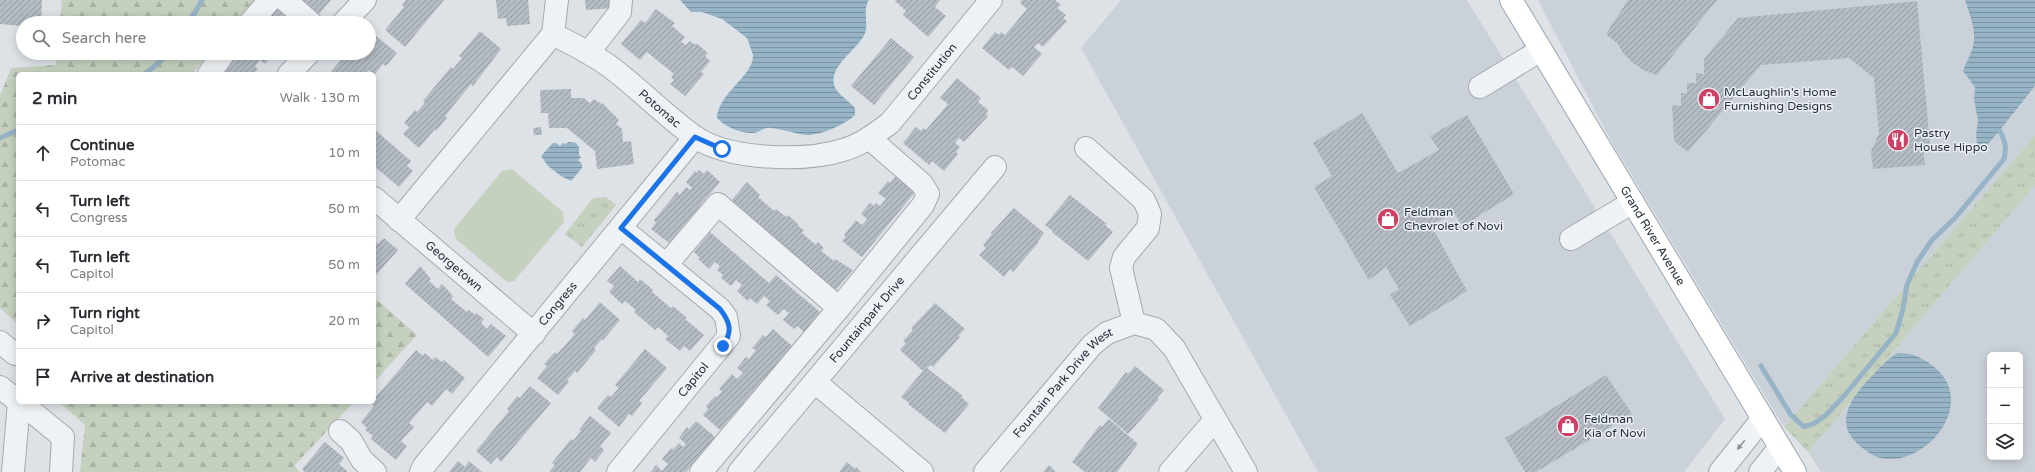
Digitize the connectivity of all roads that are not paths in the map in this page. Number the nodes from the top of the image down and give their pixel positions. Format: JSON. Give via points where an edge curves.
{"nodes":[{"id":1,"x":270,"y":0,"type":"edge"},
{"id":2,"x":285,"y":0,"type":"edge"},
{"id":3,"x":366,"y":0,"type":"edge"},
{"id":4,"x":556,"y":0,"type":"edge"},
{"id":5,"x":621,"y":0,"type":"edge"},
{"id":6,"x":991,"y":0,"type":"edge"},
{"id":7,"x":1511,"y":0,"type":"edge"},
{"id":8,"x":256,"y":16,"type":"edge"},
{"id":9,"x":303,"y":16,"type":"edge"},
{"id":10,"x":350,"y":16,"type":"edge"},
{"id":11,"x":553,"y":34,"type":"junction"},
{"id":12,"x":1541,"y":50,"type":"junction"},
{"id":13,"x":589,"y":52,"type":"junction"},
{"id":14,"x":219,"y":60,"type":"edge"},
{"id":15,"x":302,"y":60,"type":"edge"},
{"id":16,"x":210,"y":72,"type":"edge"},
{"id":17,"x":291,"y":72,"type":"edge"},
{"id":18,"x":1480,"y":87,"type":"dead end"},
{"id":19,"x":695,"y":137,"type":"junction"},
{"id":20,"x":869,"y":138,"type":"junction"},
{"id":21,"x":1086,"y":148,"type":"dead end"},
{"id":22,"x":995,"y":167,"type":"dead end"},
{"id":23,"x":376,"y":200,"type":"edge"},
{"id":24,"x":1633,"y":202,"type":"junction"},
{"id":25,"x":399,"y":220,"type":"junction"},
{"id":26,"x":621,"y":228,"type":"junction"},
{"id":27,"x":1571,"y":239,"type":"dead end"},
{"id":28,"x":666,"y":265,"type":"junction"},
{"id":29,"x":839,"y":308,"type":"junction"},
{"id":30,"x":1134,"y":322,"type":"junction"},
{"id":31,"x":534,"y":334,"type":"junction"},
{"id":32,"x":815,"y":382,"type":"junction"},
{"id":33,"x":0,"y":387,"type":"edge"},
{"id":34,"x":16,"y":400,"type":"edge"},
{"id":35,"x":19,"y":404,"type":"edge"},
{"id":36,"x":22,"y":404,"type":"edge"},
{"id":37,"x":1763,"y":418,"type":"junction"},
{"id":38,"x":1215,"y":420,"type":"junction"},
{"id":39,"x":340,"y":431,"type":"dead end"},
{"id":40,"x":1780,"y":447,"type":"junction"},
{"id":41,"x":13,"y":472,"type":"edge"},
{"id":42,"x":61,"y":472,"type":"edge"},
{"id":43,"x":375,"y":472,"type":"edge"},
{"id":44,"x":421,"y":472,"type":"edge"},
{"id":45,"x":618,"y":472,"type":"edge"},
{"id":46,"x":700,"y":472,"type":"edge"},
{"id":47,"x":739,"y":472,"type":"edge"},
{"id":48,"x":922,"y":472,"type":"edge"},
{"id":49,"x":985,"y":472,"type":"edge"},
{"id":50,"x":1170,"y":472,"type":"edge"},
{"id":51,"x":1246,"y":472,"type":"edge"},
{"id":52,"x":1720,"y":472,"type":"edge"},
{"id":53,"x":1760,"y":472,"type":"edge"},
{"id":54,"x":1795,"y":472,"type":"edge"}],
"edges":[{"from":1,"to":8,"type":"street"},
{"from":2,"to":9,"type":"street"},
{"from":3,"to":10,"type":"street"},
{"from":4,"to":11,"type":"street"},
{"from":5,"to":13,"type":"street","via":[[620,12]]},
{"from":6,"to":20,"type":"street","name":"Constitution","via":[[890,123]]},
{"from":7,"to":12,"type":"main road","name":"Grand River Avenue"},
{"from":11,"to":13,"type":"street","name":"Potomac"},
{"from":11,"to":25,"type":"street"},
{"from":12,"to":18,"type":"street"},
{"from":12,"to":24,"type":"main road","name":"Grand River Avenue"},
{"from":13,"to":19,"type":"street","name":"Potomac"},
{"from":14,"to":16,"type":"street"},
{"from":15,"to":17,"type":"street"},
{"from":19,"to":20,"type":"street","name":"Potomac","via":[[722,149],[742,154],[794,156],[820,155],[842,150]]},
{"from":19,"to":26,"type":"street","name":"Congress"},
{"from":20,"to":29,"type":"street","via":[[922,184],[928,194],[927,199]]},
{"from":21,"to":30,"type":"street","via":[[1144,200],[1150,214],[1148,228],[1124,257],[1121,268]]},
{"from":22,"to":32,"type":"street","name":"Fountainpark Drive"},
{"from":23,"to":25,"type":"street","name":"Georgetown"},
{"from":24,"to":27,"type":"street"},
{"from":24,"to":37,"type":"main road","name":"Grand River Avenue"},
{"from":25,"to":31,"type":"street","name":"Georgetown"},
{"from":26,"to":28,"type":"street","name":"Capitol"},
{"from":26,"to":31,"type":"street","name":"Congress"},
{"from":28,"to":29,"type":"street","via":[[718,204]]},
{"from":28,"to":45,"type":"street","name":"Capitol","via":[[720,309],[726,317],[729,336]]},
{"from":29,"to":46,"type":"street"},
{"from":30,"to":38,"type":"street","via":[[1156,330],[1174,348]]},
{"from":30,"to":49,"type":"street","name":"Fountain Park Drive West","via":[[1107,332],[1092,345]]},
{"from":31,"to":44,"type":"street","name":"Congress"},
{"from":32,"to":47,"type":"street","name":"Fountainpark Drive"},
{"from":32,"to":48,"type":"street"},
{"from":33,"to":34,"type":"street"},
{"from":35,"to":41,"type":"street"},
{"from":36,"to":42,"type":"street","via":[[63,437]]},
{"from":37,"to":40,"type":"main road","name":"Grand River Avenue"},
{"from":37,"to":52,"type":"street","one_way":true},
{"from":38,"to":50,"type":"street"},
{"from":38,"to":51,"type":"street"},
{"from":39,"to":43,"type":"street","via":[[351,441],[362,460]]},
{"from":40,"to":53,"type":"street"},
{"from":40,"to":54,"type":"main road","name":"Grand River Avenue"}]}
